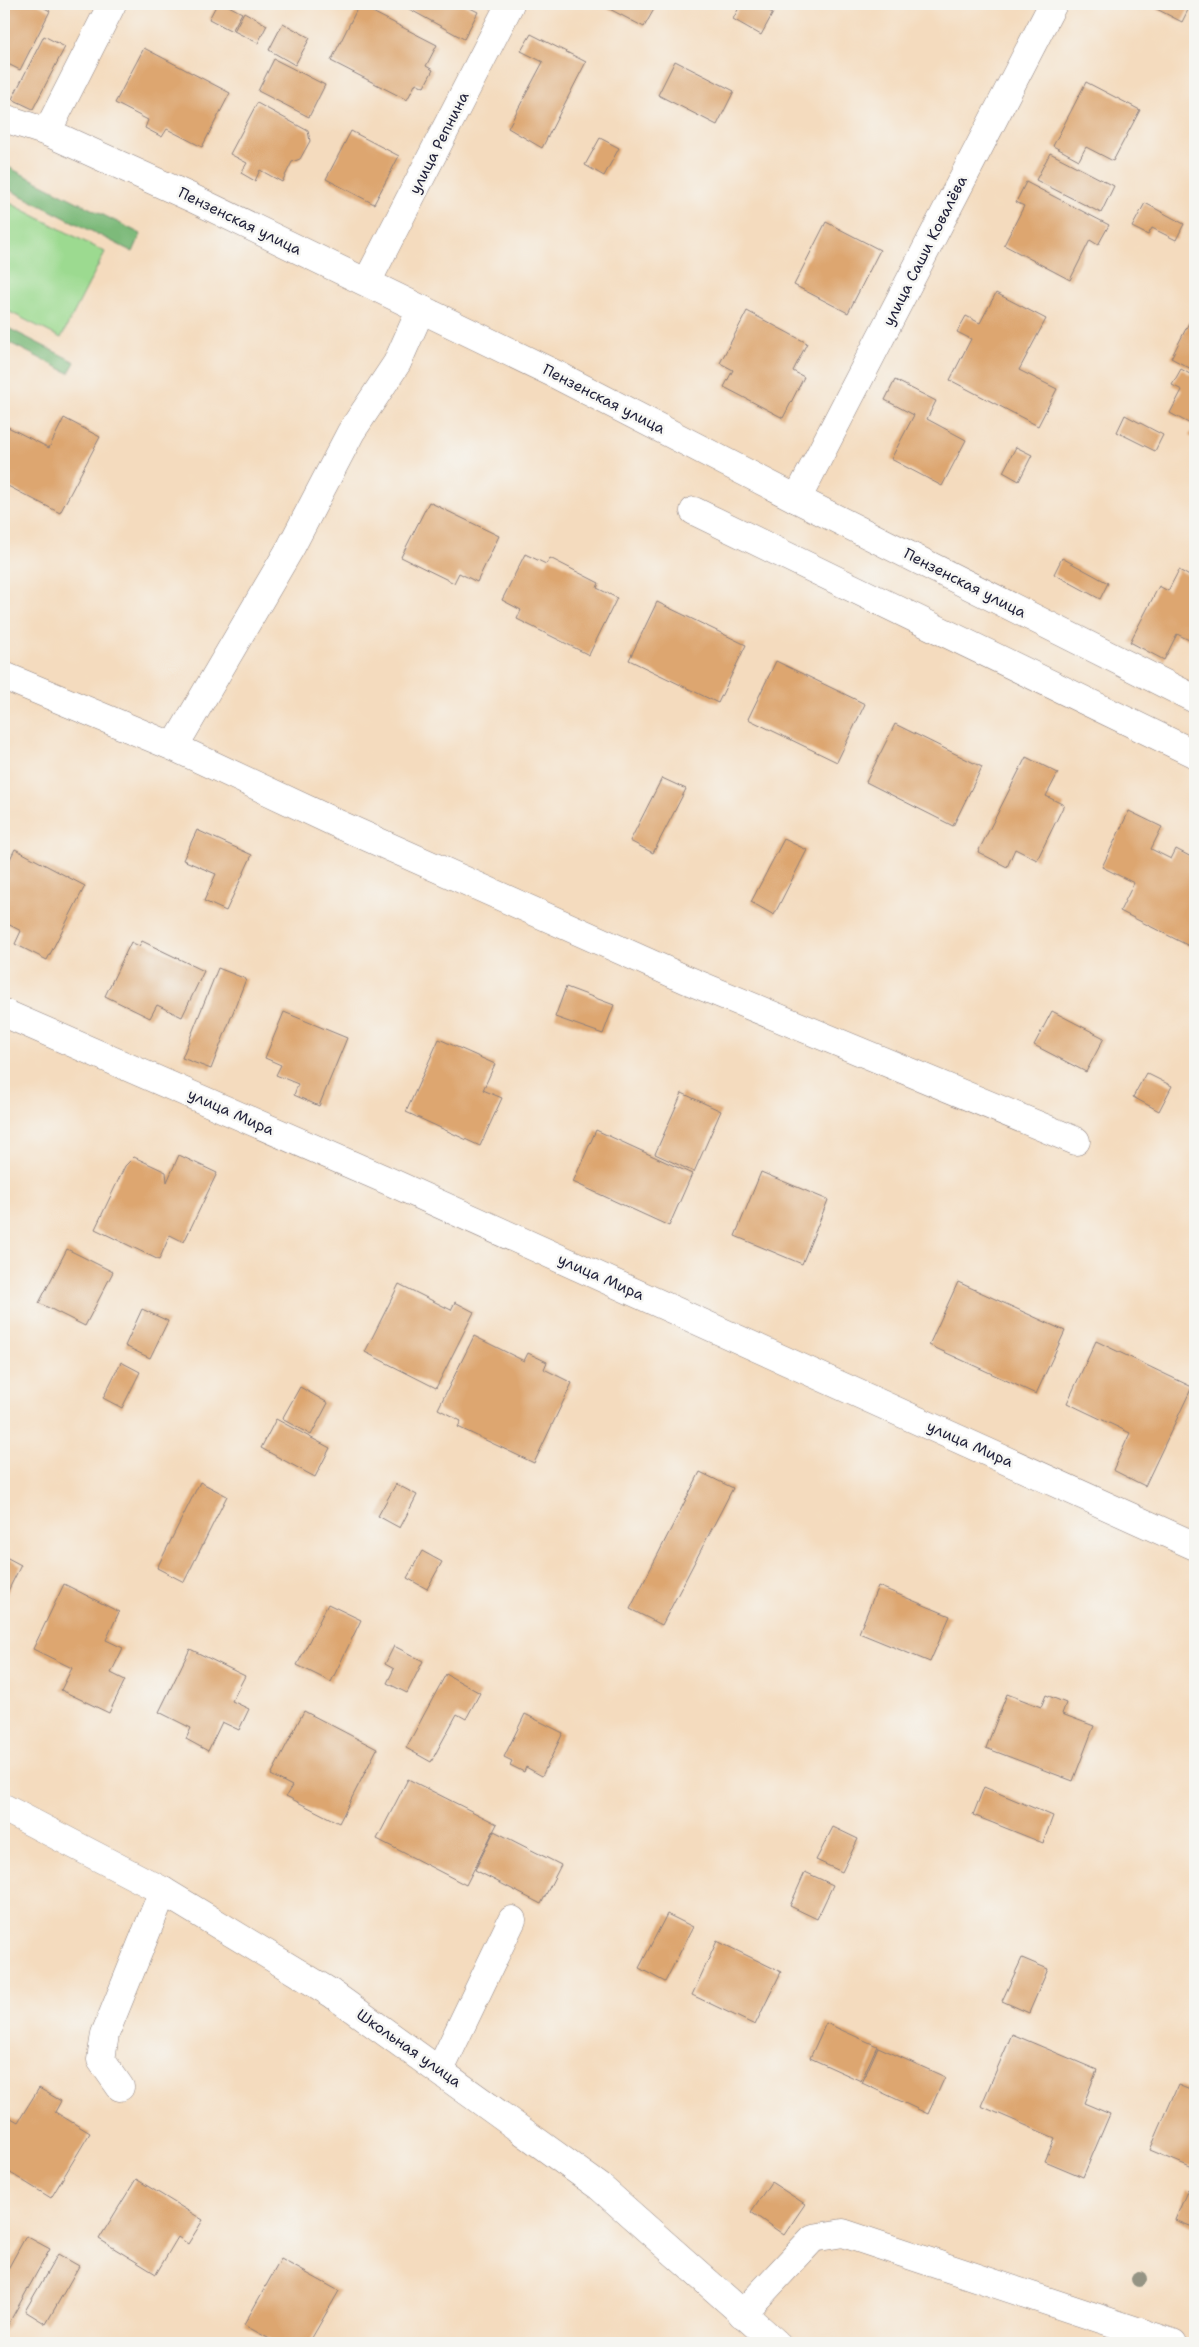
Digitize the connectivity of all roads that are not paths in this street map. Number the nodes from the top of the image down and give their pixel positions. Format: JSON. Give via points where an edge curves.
{"nodes":[{"id":1,"x":112,"y":4,"type":"edge"},
{"id":2,"x":510,"y":4,"type":"edge"},
{"id":3,"x":1053,"y":4,"type":"edge"},
{"id":4,"x":4,"y":118,"type":"edge"},
{"id":5,"x":48,"y":132,"type":"junction"},
{"id":6,"x":367,"y":282,"type":"junction"},
{"id":7,"x":421,"y":309,"type":"junction"},
{"id":8,"x":797,"y":499,"type":"junction"},
{"id":9,"x":694,"y":511,"type":"dead end"},
{"id":10,"x":4,"y":676,"type":"edge"},
{"id":11,"x":1195,"y":699,"type":"edge"},
{"id":12,"x":174,"y":747,"type":"junction"},
{"id":13,"x":1195,"y":754,"type":"edge"},
{"id":14,"x":4,"y":1013,"type":"edge"},
{"id":15,"x":1076,"y":1140,"type":"dead end"},
{"id":16,"x":1195,"y":1546,"type":"edge"},
{"id":17,"x":4,"y":1808,"type":"edge"},
{"id":18,"x":163,"y":1892,"type":"junction"},
{"id":19,"x":512,"y":1920,"type":"dead end"},
{"id":20,"x":440,"y":2070,"type":"junction"},
{"id":21,"x":120,"y":2087,"type":"dead end"},
{"id":22,"x":742,"y":2314,"type":"junction"},
{"id":23,"x":776,"y":2343,"type":"edge"},
{"id":24,"x":1173,"y":2343,"type":"edge"}],
"edges":[{"from":1,"to":5,"type":"street"},
{"from":2,"to":6,"type":"street","name":"улица Репнина"},
{"from":3,"to":8,"type":"street","name":"улица Саши Ковалёва"},
{"from":4,"to":5,"type":"street","name":"Пензенская улица"},
{"from":5,"to":6,"type":"street","name":"Пензенская улица"},
{"from":6,"to":7,"type":"street","name":"Пензенская улица"},
{"from":7,"to":8,"type":"street","name":"Пензенская улица"},
{"from":7,"to":12,"type":"street","via":[[397,363],[351,432],[290,547]]},
{"from":8,"to":11,"type":"street","name":"Пензенская улица"},
{"from":9,"to":13,"type":"street"},
{"from":10,"to":12,"type":"street"},
{"from":12,"to":15,"type":"street","via":[[685,979]]},
{"from":14,"to":16,"type":"street","name":"улица Мира","via":[[384,1179]]},
{"from":17,"to":18,"type":"street","name":"Школьная улица"},
{"from":18,"to":20,"type":"street","name":"Школьная улица","via":[[331,1993]]},
{"from":18,"to":21,"type":"street","via":[[105,2034],[100,2060]]},
{"from":19,"to":20,"type":"street"},
{"from":20,"to":22,"type":"street","name":"Школьная улица","via":[[600,2187]]},
{"from":22,"to":23,"type":"street","name":"Школьная улица"},
{"from":22,"to":24,"type":"street","via":[[813,2238],[843,2233]]}]}
